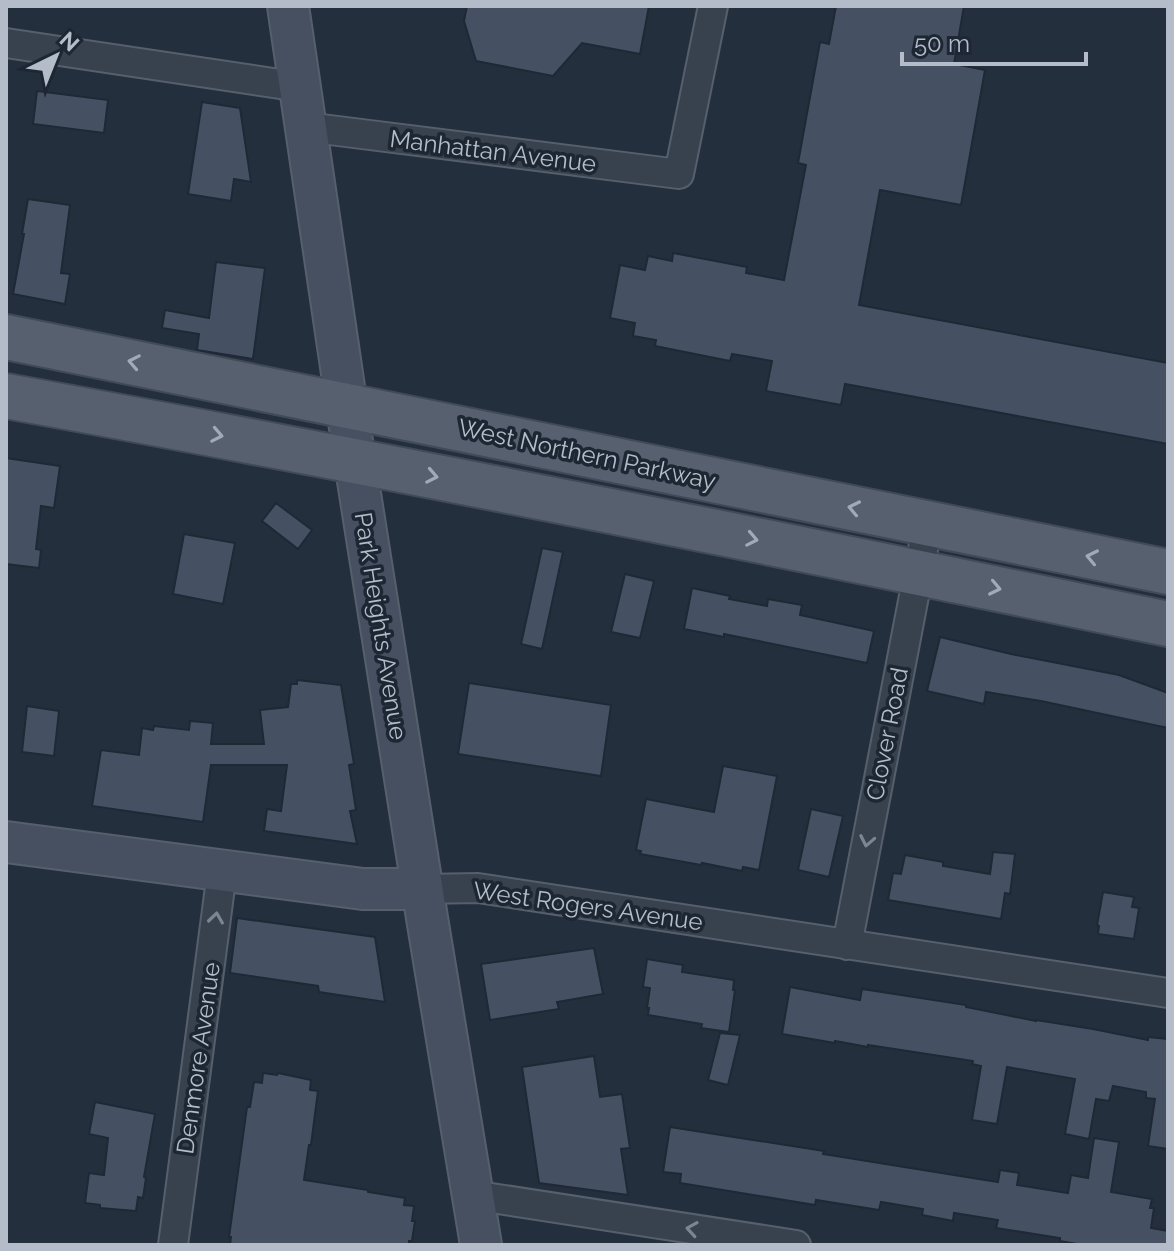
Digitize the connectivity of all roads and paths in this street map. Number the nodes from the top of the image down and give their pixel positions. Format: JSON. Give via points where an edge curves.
{"nodes":[{"id":1,"x":288,"y":6,"type":"edge"},
{"id":2,"x":713,"y":6,"type":"edge"},
{"id":3,"x":6,"y":43,"type":"edge"},
{"id":4,"x":300,"y":87,"type":"junction"},
{"id":5,"x":306,"y":127,"type":"junction"},
{"id":6,"x":6,"y":337,"type":"edge"},
{"id":7,"x":15,"y":397,"type":"edge"},
{"id":8,"x":347,"y":405,"type":"junction"},
{"id":9,"x":355,"y":462,"type":"junction"},
{"id":10,"x":928,"y":523,"type":"junction"},
{"id":11,"x":918,"y":572,"type":"junction"},
{"id":12,"x":1168,"y":572,"type":"edge"},
{"id":13,"x":1168,"y":624,"type":"edge"},
{"id":14,"x":6,"y":842,"type":"edge"},
{"id":15,"x":222,"y":872,"type":"junction"},
{"id":16,"x":422,"y":889,"type":"junction"},
{"id":17,"x":847,"y":945,"type":"junction"},
{"id":18,"x":1168,"y":993,"type":"edge"},
{"id":19,"x":472,"y":1195,"type":"junction"},
{"id":20,"x":173,"y":1245,"type":"edge"},
{"id":21,"x":481,"y":1245,"type":"edge"},
{"id":22,"x":796,"y":1245,"type":"edge"}],
"edges":[{"from":1,"to":4,"type":"main road","name":"Park Heights Avenue"},
{"from":2,"to":5,"type":"street","name":"Manhattan Avenue","via":[[679,174]]},
{"from":3,"to":4,"type":"street"},
{"from":4,"to":5,"type":"main road","name":"Park Heights Avenue"},
{"from":5,"to":8,"type":"main road","name":"Park Heights Avenue"},
{"from":8,"to":6,"type":"main road","name":"West Northern Parkway","one_way":true},
{"from":7,"to":8,"type":"main road","via":[[75,383],[322,424]]},
{"from":7,"to":9,"type":"main road","name":"West Northern Parkway","one_way":true},
{"from":8,"to":9,"type":"main road","name":"Park Heights Avenue"},
{"from":10,"to":8,"type":"main road","name":"West Northern Parkway","one_way":true},
{"from":9,"to":11,"type":"main road","name":"West Northern Parkway","one_way":true},
{"from":9,"to":16,"type":"main road","name":"Park Heights Avenue"},
{"from":10,"to":11,"type":"street","name":"Clover Road"},
{"from":12,"to":10,"type":"main road","name":"West Northern Parkway","one_way":true},
{"from":11,"to":13,"type":"main road","name":"West Northern Parkway","one_way":true},
{"from":11,"to":17,"type":"street","name":"Clover Road","one_way":true},
{"from":14,"to":15,"type":"main road","name":"West Rogers Avenue"},
{"from":15,"to":16,"type":"main road","name":"West Rogers Avenue","via":[[363,889]]},
{"from":20,"to":15,"type":"street","name":"Denmore Avenue","one_way":true},
{"from":16,"to":17,"type":"street","name":"West Rogers Avenue","via":[[478,888]]},
{"from":16,"to":19,"type":"main road","name":"Park Heights Avenue"},
{"from":17,"to":18,"type":"street","name":"West Rogers Avenue"},
{"from":19,"to":21,"type":"main road","name":"Park Heights Avenue"},
{"from":22,"to":19,"type":"street","one_way":true}]}
